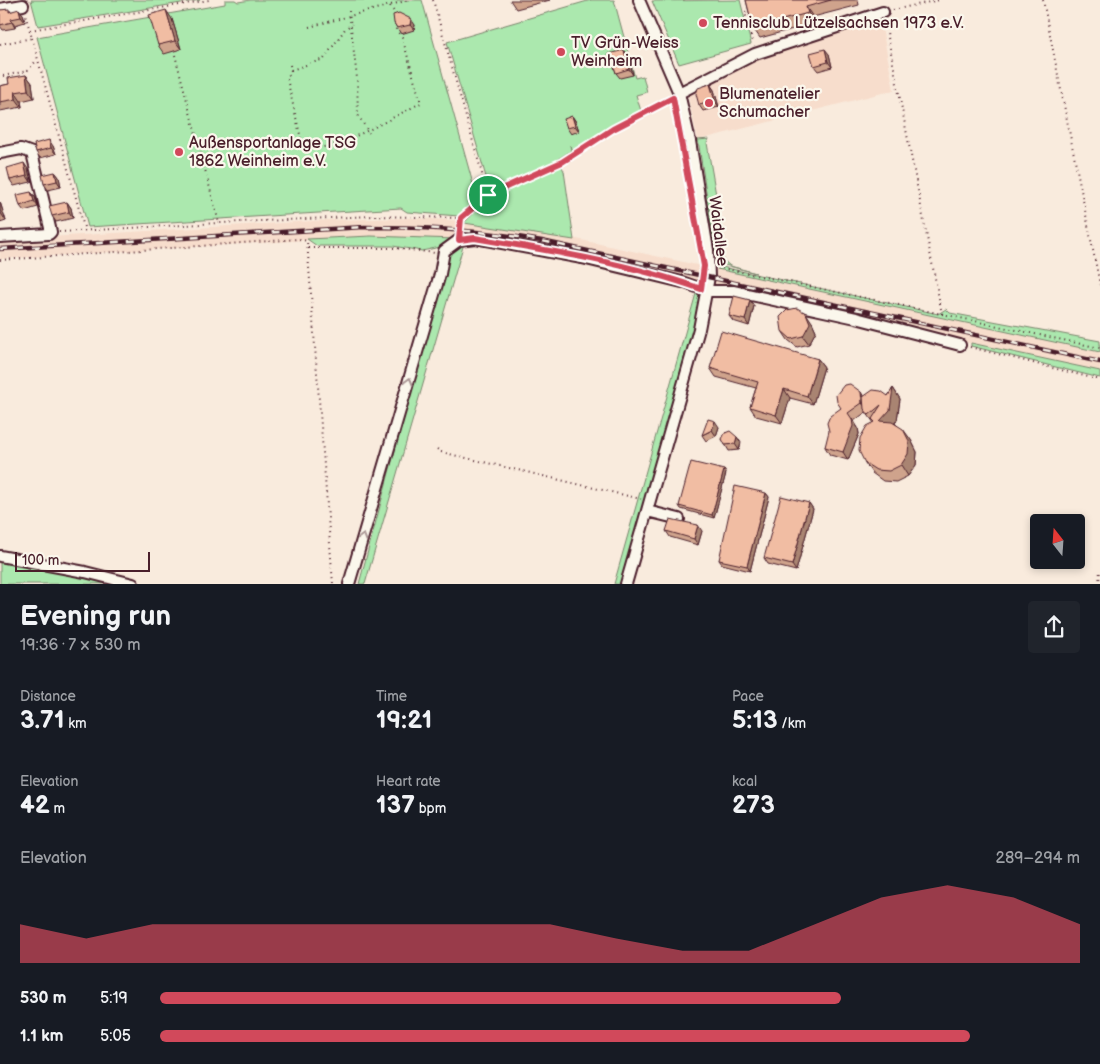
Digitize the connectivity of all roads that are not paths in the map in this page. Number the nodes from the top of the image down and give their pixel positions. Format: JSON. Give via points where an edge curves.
{"nodes":[{"id":1,"x":639,"y":0,"type":"edge"},
{"id":2,"x":23,"y":5,"type":"dead end"},
{"id":3,"x":0,"y":9,"type":"edge"},
{"id":4,"x":883,"y":12,"type":"road end"},
{"id":5,"x":676,"y":96,"type":"junction"},
{"id":6,"x":0,"y":153,"type":"edge"},
{"id":7,"x":0,"y":237,"type":"edge"},
{"id":8,"x":708,"y":290,"type":"junction"},
{"id":9,"x":960,"y":345,"type":"road end"},
{"id":10,"x":647,"y":511,"type":"junction"},
{"id":11,"x":679,"y":519,"type":"edge"},
{"id":12,"x":0,"y":556,"type":"edge"},
{"id":13,"x":133,"y":584,"type":"edge"},
{"id":14,"x":349,"y":584,"type":"edge"},
{"id":15,"x":626,"y":584,"type":"edge"}],
"edges":[{"from":1,"to":5,"type":"street","name":"Waidallee"},
{"from":2,"to":3,"type":"street"},
{"from":4,"to":5,"type":"street","via":[[755,54]]},
{"from":5,"to":8,"type":"street","name":"Waidallee","via":[[690,141],[709,268]]},
{"from":6,"to":7,"type":"street","via":[[21,149],[32,153],[51,232]]},
{"from":8,"to":9,"type":"street","via":[[733,291]]},
{"from":8,"to":10,"type":"street","name":"Waidallee"},
{"from":14,"to":8,"type":"street","one_way":true,"via":[[444,251],[459,240],[475,238],[582,258]]},
{"from":10,"to":11,"type":"street"},
{"from":10,"to":15,"type":"street","name":"Waidallee"},
{"from":12,"to":13,"type":"street"}]}
